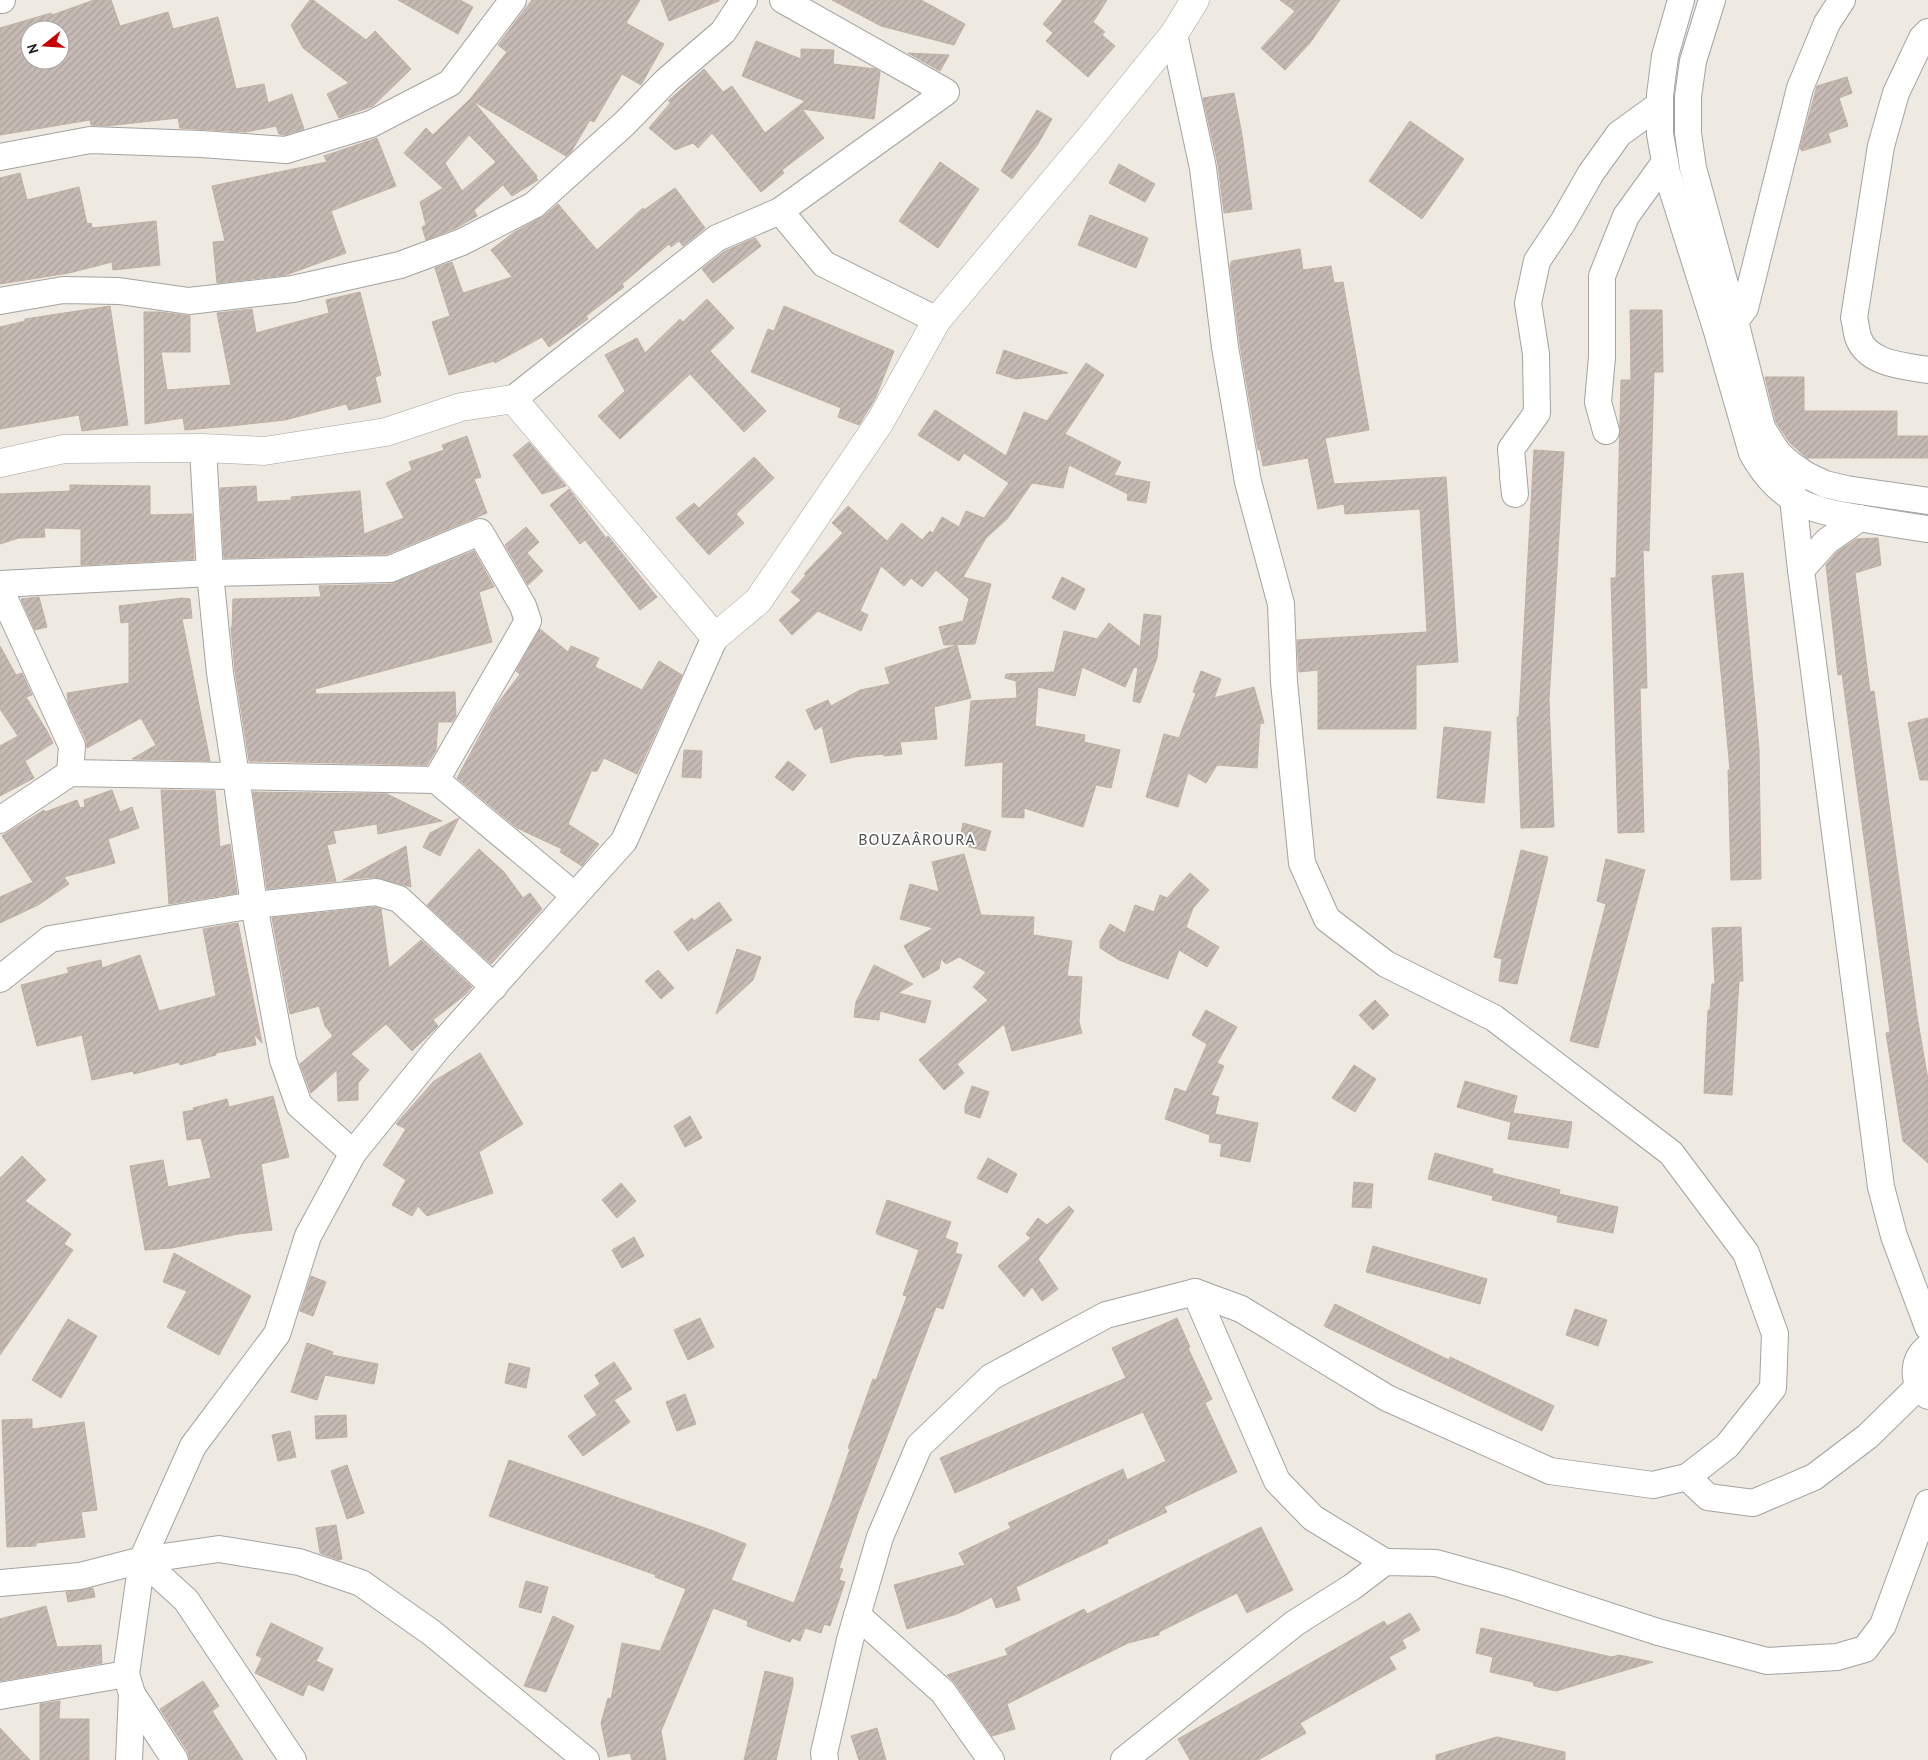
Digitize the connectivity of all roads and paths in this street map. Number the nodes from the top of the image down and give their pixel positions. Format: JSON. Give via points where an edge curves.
{"nodes":[{"id":1,"x":513,"y":0,"type":"edge"},
{"id":2,"x":744,"y":0,"type":"edge"},
{"id":3,"x":783,"y":0,"type":"edge"},
{"id":4,"x":1195,"y":0,"type":"edge"},
{"id":5,"x":1681,"y":0,"type":"edge"},
{"id":6,"x":1712,"y":0,"type":"edge"},
{"id":7,"x":1842,"y":0,"type":"edge"},
{"id":8,"x":1928,"y":32,"type":"edge"},
{"id":9,"x":1174,"y":34,"type":"junction"},
{"id":10,"x":1660,"y":105,"type":"junction"},
{"id":11,"x":0,"y":157,"type":"edge"},
{"id":12,"x":1665,"y":162,"type":"junction"},
{"id":13,"x":780,"y":211,"type":"junction"},
{"id":14,"x":0,"y":302,"type":"edge"},
{"id":15,"x":937,"y":320,"type":"junction"},
{"id":16,"x":1726,"y":324,"type":"junction"},
{"id":17,"x":1928,"y":370,"type":"edge"},
{"id":18,"x":513,"y":399,"type":"junction"},
{"id":19,"x":1606,"y":430,"type":"dead end"},
{"id":20,"x":203,"y":448,"type":"junction"},
{"id":21,"x":0,"y":463,"type":"edge"},
{"id":22,"x":1789,"y":463,"type":"junction"},
{"id":23,"x":1513,"y":476,"type":"dead end"},
{"id":24,"x":1793,"y":500,"type":"junction"},
{"id":25,"x":1928,"y":502,"type":"edge"},
{"id":26,"x":1860,"y":518,"type":"junction"},
{"id":27,"x":1928,"y":529,"type":"edge"},
{"id":28,"x":1801,"y":570,"type":"junction"},
{"id":29,"x":210,"y":573,"type":"junction"},
{"id":30,"x":0,"y":584,"type":"edge"},
{"id":31,"x":0,"y":589,"type":"edge"},
{"id":32,"x":715,"y":637,"type":"junction"},
{"id":33,"x":70,"y":773,"type":"junction"},
{"id":34,"x":236,"y":776,"type":"junction"},
{"id":35,"x":436,"y":780,"type":"junction"},
{"id":36,"x":0,"y":820,"type":"edge"},
{"id":37,"x":574,"y":895,"type":"junction"},
{"id":38,"x":254,"y":905,"type":"junction"},
{"id":39,"x":0,"y":979,"type":"edge"},
{"id":40,"x":494,"y":987,"type":"junction"},
{"id":41,"x":353,"y":1153,"type":"junction"},
{"id":42,"x":1195,"y":1292,"type":"junction"},
{"id":43,"x":1928,"y":1327,"type":"edge"},
{"id":44,"x":1928,"y":1347,"type":"edge"},
{"id":45,"x":1923,"y":1391,"type":"edge"},
{"id":46,"x":1687,"y":1478,"type":"junction"},
{"id":47,"x":1928,"y":1502,"type":"edge"},
{"id":48,"x":142,"y":1560,"type":"junction"},
{"id":49,"x":1385,"y":1562,"type":"junction"},
{"id":50,"x":0,"y":1583,"type":"edge"},
{"id":51,"x":857,"y":1615,"type":"junction"},
{"id":52,"x":129,"y":1684,"type":"junction"},
{"id":53,"x":0,"y":1696,"type":"edge"},
{"id":54,"x":129,"y":1760,"type":"edge"},
{"id":55,"x":174,"y":1760,"type":"edge"},
{"id":56,"x":293,"y":1760,"type":"edge"},
{"id":57,"x":586,"y":1760,"type":"edge"},
{"id":58,"x":824,"y":1760,"type":"edge"},
{"id":59,"x":991,"y":1760,"type":"edge"},
{"id":60,"x":1124,"y":1760,"type":"edge"}],
"edges":[{"from":1,"to":11,"type":"street","via":[[450,83],[371,124],[286,150],[90,140]]},
{"from":2,"to":14,"type":"street","via":[[722,32],[534,206],[462,242],[400,266],[293,289],[189,301],[119,291],[63,290]]},
{"from":3,"to":13,"type":"street","via":[[946,92]]},
{"from":4,"to":9,"type":"street"},
{"from":5,"to":10,"type":"street","via":[[1665,56]]},
{"from":6,"to":16,"type":"street","via":[[1692,61],[1688,132],[1692,168]]},
{"from":7,"to":16,"type":"street","via":[[1827,23],[1800,88],[1745,308]]},
{"from":8,"to":17,"type":"street","via":[[1922,38],[1896,93],[1881,146],[1854,318],[1858,338],[1870,354],[1890,363]]},
{"from":9,"to":15,"type":"street"},
{"from":9,"to":46,"type":"street","via":[[1203,168],[1225,347],[1248,482],[1281,604],[1284,682],[1302,864],[1327,918],[1386,964],[1494,1018],[1671,1153],[1746,1253],[1774,1334],[1773,1388],[1727,1446]]},
{"from":10,"to":12,"type":"street","via":[[1660,134]]},
{"from":10,"to":23,"type":"street","via":[[1619,134],[1537,261],[1528,303],[1536,354],[1537,412],[1511,449],[1515,494]]},
{"from":12,"to":16,"type":"street"},
{"from":12,"to":19,"type":"street","via":[[1626,216],[1602,276],[1602,357],[1598,402]]},
{"from":13,"to":15,"type":"street","via":[[824,264]]},
{"from":13,"to":18,"type":"street","via":[[717,238]]},
{"from":15,"to":32,"type":"street","via":[[880,422],[758,601]]},
{"from":16,"to":22,"type":"street","via":[[1762,428],[1778,453]]},
{"from":16,"to":24,"type":"street","via":[[1752,453],[1762,471]]},
{"from":18,"to":20,"type":"street","via":[[461,407],[386,432],[264,451]]},
{"from":18,"to":32,"type":"street"},
{"from":20,"to":21,"type":"street","via":[[64,449]]},
{"from":20,"to":29,"type":"street"},
{"from":22,"to":24,"type":"street"},
{"from":22,"to":25,"type":"street","via":[[1806,476],[1825,484]]},
{"from":24,"to":26,"type":"street","via":[[1834,515]]},
{"from":24,"to":28,"type":"street"},
{"from":26,"to":27,"type":"street"},
{"from":26,"to":28,"type":"street","via":[[1827,541]]},
{"from":28,"to":43,"type":"street","via":[[1881,1187],[1894,1236]]},
{"from":29,"to":30,"type":"street"},
{"from":29,"to":34,"type":"street","via":[[220,673]]},
{"from":29,"to":35,"type":"street","via":[[390,569],[480,532],[523,606],[528,621]]},
{"from":31,"to":33,"type":"street","via":[[72,746]]},
{"from":32,"to":37,"type":"street","via":[[624,841]]},
{"from":33,"to":34,"type":"street"},
{"from":33,"to":36,"type":"street"},
{"from":34,"to":35,"type":"street"},
{"from":34,"to":38,"type":"street"},
{"from":35,"to":37,"type":"street"},
{"from":37,"to":40,"type":"street"},
{"from":38,"to":39,"type":"street","via":[[50,939]]},
{"from":38,"to":40,"type":"street","via":[[376,892],[399,899]]},
{"from":38,"to":41,"type":"street","via":[[283,1060],[298,1105]]},
{"from":40,"to":41,"type":"street","via":[[438,1048]]},
{"from":41,"to":48,"type":"street","via":[[308,1236],[277,1334],[193,1446]]},
{"from":42,"to":46,"type":"street","via":[[1241,1309],[1386,1398],[1550,1471],[1653,1485]]},
{"from":42,"to":49,"type":"street","via":[[1277,1481],[1314,1518]]},
{"from":42,"to":51,"type":"street","via":[[1106,1316],[991,1377],[919,1446],[880,1537]]},
{"from":44,"to":45,"type":"street","via":[[1915,1367]]},
{"from":45,"to":46,"type":"street","via":[[1814,1477],[1754,1503],[1708,1497]]},
{"from":47,"to":49,"type":"street","via":[[1883,1625],[1865,1649],[1837,1657],[1768,1661],[1658,1632],[1436,1563]]},
{"from":48,"to":50,"type":"street","via":[[80,1576]]},
{"from":48,"to":52,"type":"street"},
{"from":48,"to":56,"type":"street","via":[[186,1600]]},
{"from":48,"to":57,"type":"street","via":[[219,1549],[299,1562],[361,1583],[432,1633]]},
{"from":49,"to":60,"type":"street","via":[[1352,1588],[1295,1623]]},
{"from":51,"to":58,"type":"street"},
{"from":51,"to":59,"type":"street","via":[[943,1692]]},
{"from":52,"to":53,"type":"street"},
{"from":52,"to":54,"type":"street"},
{"from":52,"to":55,"type":"street"}]}
